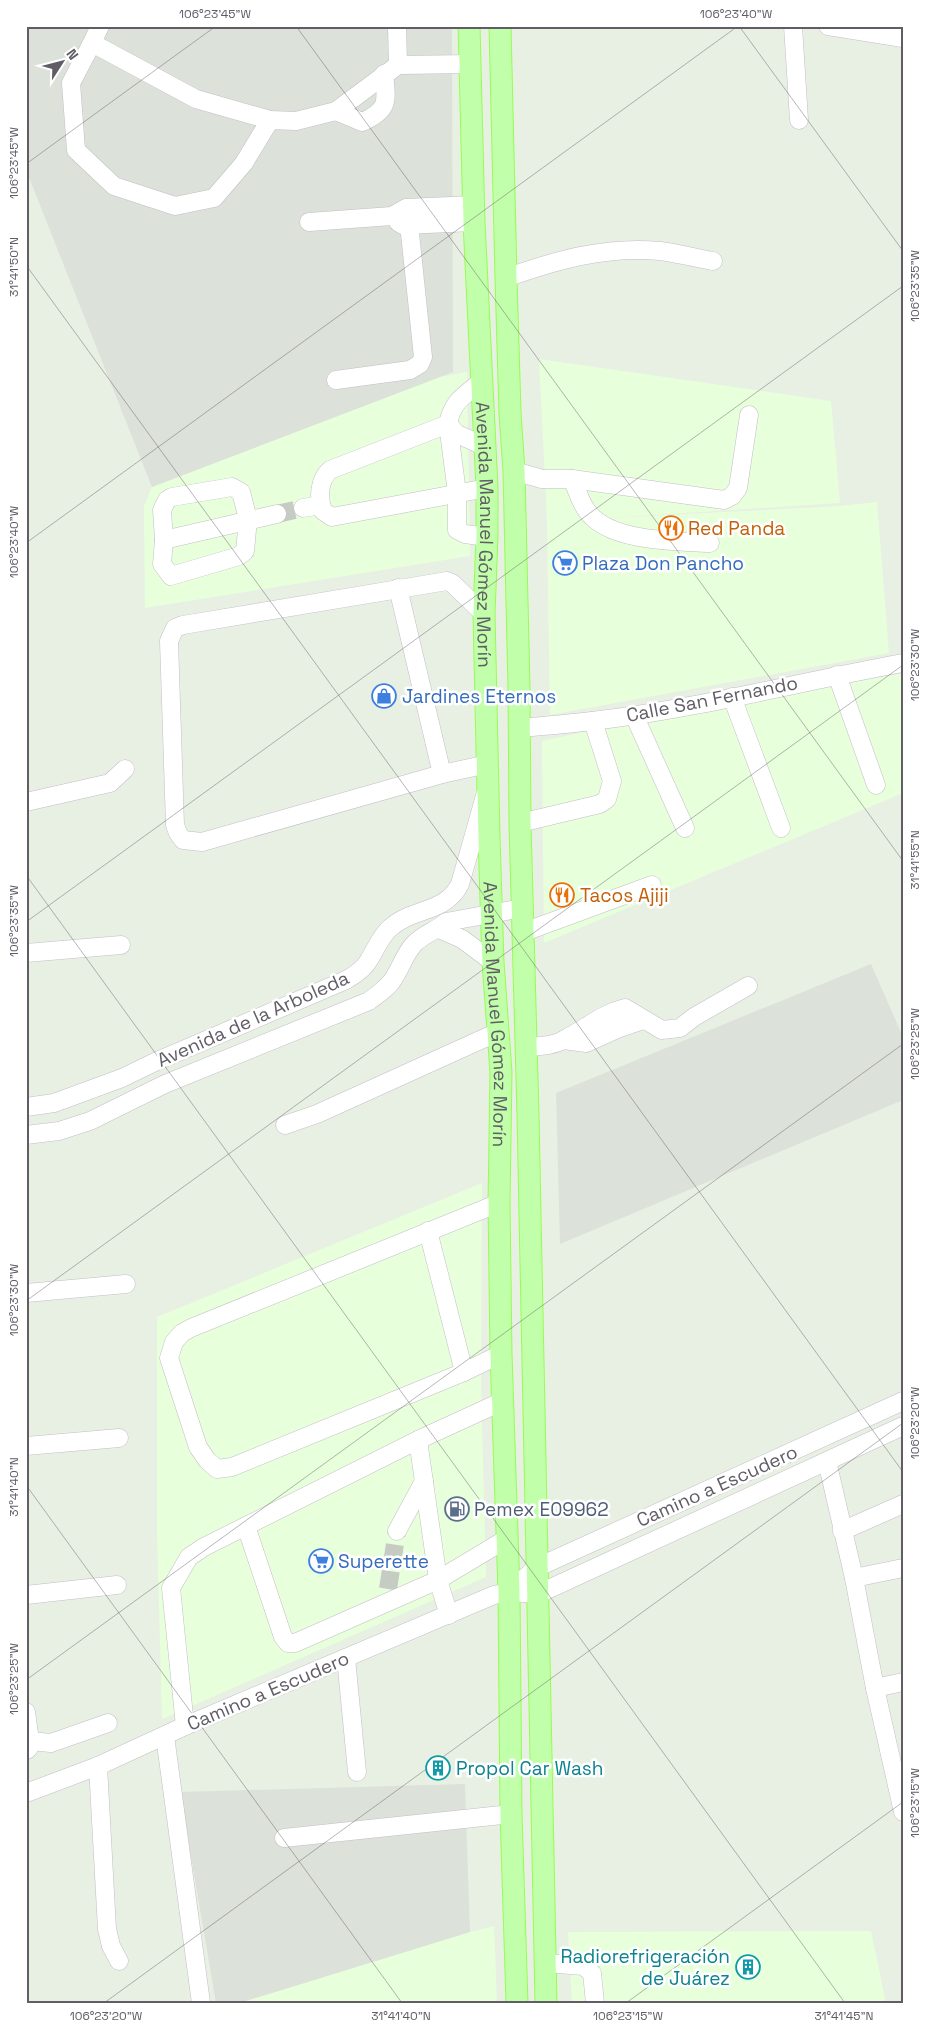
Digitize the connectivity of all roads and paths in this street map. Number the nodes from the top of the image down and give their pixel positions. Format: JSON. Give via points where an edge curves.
{"nodes":[{"id":1,"x":100,"y":26,"type":"edge"},
{"id":2,"x":397,"y":26,"type":"edge"},
{"id":3,"x":469,"y":26,"type":"edge"},
{"id":4,"x":500,"y":26,"type":"edge"},
{"id":5,"x":794,"y":26,"type":"edge"},
{"id":6,"x":828,"y":26,"type":"edge"},
{"id":7,"x":903,"y":38,"type":"edge"},
{"id":8,"x":92,"y":43,"type":"junction"},
{"id":9,"x":471,"y":64,"type":"junction"},
{"id":10,"x":391,"y":70,"type":"junction"},
{"id":11,"x":336,"y":110,"type":"junction"},
{"id":12,"x":270,"y":120,"type":"junction"},
{"id":13,"x":799,"y":120,"type":"dead end"},
{"id":14,"x":474,"y":214,"type":"junction"},
{"id":15,"x":392,"y":216,"type":"junction"},
{"id":16,"x":309,"y":222,"type":"dead end"},
{"id":17,"x":409,"y":224,"type":"junction"},
{"id":18,"x":713,"y":261,"type":"dead end"},
{"id":19,"x":506,"y":278,"type":"junction"},
{"id":20,"x":336,"y":380,"type":"dead end"},
{"id":21,"x":482,"y":381,"type":"junction"},
{"id":22,"x":749,"y":415,"type":"dead end"},
{"id":23,"x":448,"y":424,"type":"junction"},
{"id":24,"x":484,"y":446,"type":"junction"},
{"id":25,"x":514,"y":471,"type":"junction"},
{"id":26,"x":572,"y":479,"type":"junction"},
{"id":27,"x":487,"y":488,"type":"junction"},
{"id":28,"x":457,"y":493,"type":"junction"},
{"id":29,"x":321,"y":505,"type":"junction"},
{"id":30,"x":303,"y":508,"type":"tunnel mouth"},
{"id":31,"x":277,"y":514,"type":"tunnel mouth"},
{"id":32,"x":248,"y":519,"type":"junction"},
{"id":33,"x":487,"y":537,"type":"junction"},
{"id":34,"x":164,"y":540,"type":"junction"},
{"id":35,"x":710,"y":543,"type":"dead end"},
{"id":36,"x":398,"y":588,"type":"junction"},
{"id":37,"x":484,"y":614,"type":"junction"},
{"id":38,"x":903,"y":663,"type":"edge"},
{"id":39,"x":837,"y":675,"type":"junction"},
{"id":40,"x":732,"y":698,"type":"junction"},
{"id":41,"x":634,"y":715,"type":"junction"},
{"id":42,"x":593,"y":721,"type":"junction"},
{"id":43,"x":520,"y":728,"type":"junction"},
{"id":44,"x":488,"y":764,"type":"junction"},
{"id":45,"x":125,"y":769,"type":"dead end"},
{"id":46,"x":442,"y":774,"type":"junction"},
{"id":47,"x":876,"y":785,"type":"dead end"},
{"id":48,"x":488,"y":788,"type":"junction"},
{"id":49,"x":26,"y":802,"type":"edge"},
{"id":50,"x":520,"y":823,"type":"junction"},
{"id":51,"x":685,"y":828,"type":"dead end"},
{"id":52,"x":781,"y":828,"type":"dead end"},
{"id":53,"x":652,"y":886,"type":"dead end"},
{"id":54,"x":454,"y":895,"type":"junction"},
{"id":55,"x":523,"y":908,"type":"junction"},
{"id":56,"x":492,"y":914,"type":"junction"},
{"id":57,"x":443,"y":925,"type":"junction"},
{"id":58,"x":524,"y":932,"type":"junction"},
{"id":59,"x":121,"y":945,"type":"dead end"},
{"id":60,"x":26,"y":953,"type":"edge"},
{"id":61,"x":493,"y":962,"type":"junction"},
{"id":62,"x":748,"y":986,"type":"dead end"},
{"id":63,"x":321,"y":991,"type":"junction"},
{"id":64,"x":331,"y":1016,"type":"junction"},
{"id":65,"x":498,"y":1032,"type":"junction"},
{"id":66,"x":526,"y":1047,"type":"junction"},
{"id":67,"x":136,"y":1072,"type":"junction"},
{"id":68,"x":144,"y":1096,"type":"junction"},
{"id":69,"x":26,"y":1107,"type":"edge"},
{"id":70,"x":285,"y":1125,"type":"dead end"},
{"id":71,"x":26,"y":1135,"type":"edge"},
{"id":72,"x":499,"y":1203,"type":"junction"},
{"id":73,"x":428,"y":1231,"type":"junction"},
{"id":74,"x":126,"y":1284,"type":"dead end"},
{"id":75,"x":26,"y":1293,"type":"edge"},
{"id":76,"x":501,"y":1354,"type":"junction"},
{"id":77,"x":464,"y":1372,"type":"junction"},
{"id":78,"x":503,"y":1401,"type":"junction"},
{"id":79,"x":903,"y":1401,"type":"edge"},
{"id":80,"x":903,"y":1426,"type":"edge"},
{"id":81,"x":119,"y":1438,"type":"dead end"},
{"id":82,"x":418,"y":1440,"type":"junction"},
{"id":83,"x":26,"y":1446,"type":"edge"},
{"id":84,"x":827,"y":1461,"type":"junction"},
{"id":85,"x":424,"y":1481,"type":"junction"},
{"id":86,"x":903,"y":1504,"type":"edge"},
{"id":87,"x":246,"y":1526,"type":"junction"},
{"id":88,"x":397,"y":1531,"type":"tunnel mouth"},
{"id":89,"x":842,"y":1531,"type":"junction"},
{"id":90,"x":508,"y":1538,"type":"junction"},
{"id":91,"x":536,"y":1568,"type":"junction"},
{"id":92,"x":903,"y":1568,"type":"edge"},
{"id":93,"x":854,"y":1578,"type":"junction"},
{"id":94,"x":438,"y":1580,"type":"junction"},
{"id":95,"x":117,"y":1585,"type":"dead end"},
{"id":96,"x":388,"y":1589,"type":"tunnel mouth"},
{"id":97,"x":509,"y":1592,"type":"junction"},
{"id":98,"x":538,"y":1594,"type":"junction"},
{"id":99,"x":26,"y":1595,"type":"edge"},
{"id":100,"x":372,"y":1609,"type":"junction"},
{"id":101,"x":449,"y":1615,"type":"junction"},
{"id":102,"x":346,"y":1658,"type":"junction"},
{"id":103,"x":903,"y":1682,"type":"edge"},
{"id":104,"x":875,"y":1688,"type":"junction"},
{"id":105,"x":26,"y":1712,"type":"edge"},
{"id":106,"x":108,"y":1723,"type":"dead end"},
{"id":107,"x":185,"y":1726,"type":"junction"},
{"id":108,"x":165,"y":1736,"type":"junction"},
{"id":109,"x":896,"y":1744,"type":"edge"},
{"id":110,"x":28,"y":1745,"type":"edge"},
{"id":111,"x":98,"y":1766,"type":"junction"},
{"id":112,"x":357,"y":1772,"type":"dead end"},
{"id":113,"x":26,"y":1792,"type":"edge"},
{"id":114,"x":903,"y":1812,"type":"edge"},
{"id":115,"x":512,"y":1814,"type":"junction"},
{"id":116,"x":284,"y":1838,"type":"dead end"},
{"id":117,"x":119,"y":1961,"type":"dead end"},
{"id":118,"x":546,"y":1963,"type":"junction"},
{"id":119,"x":202,"y":2003,"type":"edge"},
{"id":120,"x":517,"y":2003,"type":"edge"},
{"id":121,"x":546,"y":2003,"type":"edge"},
{"id":122,"x":595,"y":2003,"type":"edge"}],
"edges":[{"from":1,"to":8,"type":"street"},
{"from":2,"to":10,"type":"street"},
{"from":3,"to":9,"type":"main road","name":"Avenida Manuel Gómez Morín"},
{"from":4,"to":19,"type":"main road","name":"Avenida Manuel Gómez Morín"},
{"from":5,"to":13,"type":"street"},
{"from":6,"to":7,"type":"street"},
{"from":8,"to":12,"type":"street","via":[[196,99]]},
{"from":8,"to":12,"type":"street","via":[[71,83],[76,150],[114,186],[175,206],[214,198],[244,163]]},
{"from":9,"to":10,"type":"street"},
{"from":9,"to":14,"type":"main road","name":"Avenida Manuel Gómez Morín"},
{"from":10,"to":11,"type":"street"},
{"from":10,"to":11,"type":"street","via":[[387,100],[377,115],[362,122]]},
{"from":11,"to":12,"type":"street","via":[[296,121]]},
{"from":14,"to":15,"type":"street","via":[[406,208]]},
{"from":14,"to":17,"type":"street"},
{"from":14,"to":21,"type":"main road","name":"Avenida Manuel Gómez Morín"},
{"from":15,"to":16,"type":"street"},
{"from":15,"to":17,"type":"street","via":[[403,225]]},
{"from":17,"to":20,"type":"street","via":[[423,357],[420,364],[410,370]]},
{"from":18,"to":19,"type":"street","via":[[660,251],[596,252]]},
{"from":19,"to":25,"type":"main road","name":"Avenida Manuel Gómez Morín"},
{"from":21,"to":23,"type":"street","via":[[455,404]]},
{"from":21,"to":24,"type":"main road","name":"Avenida Manuel Gómez Morín"},
{"from":22,"to":26,"type":"street","via":[[738,488],[724,500]]},
{"from":23,"to":24,"type":"street","via":[[457,434]]},
{"from":23,"to":28,"type":"street"},
{"from":23,"to":29,"type":"street","via":[[330,470],[319,492]]},
{"from":24,"to":27,"type":"main road","name":"Avenida Manuel Gómez Morín"},
{"from":25,"to":26,"type":"street","via":[[542,479]]},
{"from":25,"to":43,"type":"main road","name":"Avenida Manuel Gómez Morín"},
{"from":26,"to":35,"type":"street","via":[[586,510],[602,526],[646,539]]},
{"from":27,"to":28,"type":"street"},
{"from":27,"to":33,"type":"main road","name":"Avenida Manuel Gómez Morín"},
{"from":28,"to":29,"type":"street","via":[[332,517],[323,511]]},
{"from":28,"to":33,"type":"street","via":[[457,530]]},
{"from":29,"to":30,"type":"street"},
{"from":31,"to":32,"type":"street"},
{"from":32,"to":34,"type":"street"},
{"from":32,"to":34,"type":"street","via":[[243,496],[232,487],[172,497],[162,510]]},
{"from":32,"to":34,"type":"street","via":[[247,548],[243,554],[171,576],[162,564]]},
{"from":33,"to":37,"type":"main road","name":"Avenida Manuel Gómez Morín"},
{"from":36,"to":37,"type":"street","via":[[447,581]]},
{"from":36,"to":46,"type":"street"},
{"from":36,"to":46,"type":"street","via":[[175,628],[169,641],[175,825],[183,840],[202,842]]},
{"from":37,"to":44,"type":"main road","name":"Avenida Manuel Gómez Morín"},
{"from":38,"to":39,"type":"street","name":"Calle San Fernando"},
{"from":39,"to":40,"type":"street","name":"Calle San Fernando"},
{"from":39,"to":47,"type":"street"},
{"from":40,"to":41,"type":"street","name":"Calle San Fernando"},
{"from":40,"to":52,"type":"street"},
{"from":41,"to":42,"type":"street","name":"Calle San Fernando"},
{"from":41,"to":51,"type":"street"},
{"from":42,"to":43,"type":"street","name":"Calle San Fernando"},
{"from":42,"to":50,"type":"street","via":[[612,781],[607,798],[600,804]]},
{"from":43,"to":50,"type":"main road","name":"Avenida Manuel Gómez Morín"},
{"from":44,"to":46,"type":"street"},
{"from":44,"to":48,"type":"main road","name":"Avenida Manuel Gómez Morín"},
{"from":45,"to":49,"type":"street","via":[[110,783]]},
{"from":48,"to":54,"type":"street"},
{"from":48,"to":56,"type":"main road","name":"Avenida Manuel Gómez Morín"},
{"from":50,"to":55,"type":"main road","name":"Avenida Manuel Gómez Morín"},
{"from":53,"to":58,"type":"street"},
{"from":54,"to":57,"type":"street"},
{"from":54,"to":63,"type":"street","name":"Avenida de la Arboleda","via":[[446,902],[406,917],[390,928],[357,974]]},
{"from":55,"to":56,"type":"street","name":"Avenida de la Arboleda"},
{"from":55,"to":58,"type":"main road","name":"Avenida Manuel Gómez Morín"},
{"from":56,"to":57,"type":"street","name":"Avenida de la Arboleda"},
{"from":56,"to":61,"type":"main road","name":"Avenida Manuel Gómez Morín"},
{"from":57,"to":61,"type":"street"},
{"from":57,"to":64,"type":"street","name":"Avenida de la Arboleda","via":[[424,935],[406,953],[385,989],[369,1001]]},
{"from":58,"to":66,"type":"main road","name":"Avenida Manuel Gómez Morín"},
{"from":59,"to":60,"type":"street"},
{"from":61,"to":65,"type":"main road","name":"Avenida Manuel Gómez Morín"},
{"from":62,"to":66,"type":"street","via":[[680,1028],[662,1030],[625,1008],[609,1012],[564,1040]]},
{"from":63,"to":64,"type":"street"},
{"from":63,"to":67,"type":"street","name":"Avenida de la Arboleda"},
{"from":64,"to":68,"type":"street","name":"Avenida de la Arboleda","via":[[165,1084]]},
{"from":65,"to":70,"type":"street","via":[[318,1114]]},
{"from":65,"to":72,"type":"main road","name":"Avenida Manuel Gómez Morín","via":[[501,1072]]},
{"from":66,"to":91,"type":"main road","name":"Avenida Manuel Gómez Morín"},
{"from":67,"to":68,"type":"street"},
{"from":67,"to":69,"type":"street","name":"Avenida de la Arboleda","via":[[64,1100]]},
{"from":68,"to":71,"type":"street","name":"Avenida de la Arboleda","via":[[90,1121],[59,1131]]},
{"from":72,"to":73,"type":"street"},
{"from":72,"to":76,"type":"main road","name":"Avenida Manuel Gómez Morín"},
{"from":73,"to":77,"type":"street"},
{"from":73,"to":77,"type":"street","via":[[191,1328],[174,1342],[169,1358],[198,1448],[217,1469],[232,1467]]},
{"from":74,"to":75,"type":"street"},
{"from":76,"to":77,"type":"street"},
{"from":76,"to":78,"type":"main road","name":"Avenida Manuel Gómez Morín"},
{"from":78,"to":82,"type":"street"},
{"from":78,"to":90,"type":"main road","name":"Avenida Manuel Gómez Morín"},
{"from":79,"to":91,"type":"street","name":"Camino a Escudero"},
{"from":80,"to":84,"type":"street","name":"Camino a Escudero"},
{"from":81,"to":83,"type":"street"},
{"from":82,"to":85,"type":"street"},
{"from":82,"to":87,"type":"street"},
{"from":84,"to":89,"type":"street"},
{"from":84,"to":98,"type":"street","name":"Camino a Escudero"},
{"from":85,"to":88,"type":"street"},
{"from":85,"to":94,"type":"street"},
{"from":86,"to":89,"type":"street"},
{"from":87,"to":100,"type":"street","via":[[283,1637],[288,1643],[295,1643]]},
{"from":87,"to":107,"type":"street","via":[[189,1557],[171,1588]]},
{"from":89,"to":93,"type":"street"},
{"from":90,"to":94,"type":"street"},
{"from":90,"to":97,"type":"main road","name":"Avenida Manuel Gómez Morín"},
{"from":91,"to":97,"type":"street","name":"Camino a Escudero"},
{"from":91,"to":98,"type":"main road","name":"Avenida Manuel Gómez Morín"},
{"from":92,"to":93,"type":"street"},
{"from":93,"to":104,"type":"street"},
{"from":94,"to":100,"type":"street"},
{"from":94,"to":101,"type":"street"},
{"from":95,"to":99,"type":"street"},
{"from":96,"to":100,"type":"street"},
{"from":97,"to":98,"type":"street","name":"Camino a Escudero"},
{"from":97,"to":101,"type":"street","name":"Camino a Escudero","via":[[494,1595]]},
{"from":97,"to":115,"type":"main road","name":"Avenida Manuel Gómez Morín"},
{"from":98,"to":118,"type":"main road","name":"Avenida Manuel Gómez Morín"},
{"from":101,"to":102,"type":"street","name":"Camino a Escudero"},
{"from":102,"to":107,"type":"street","name":"Camino a Escudero"},
{"from":102,"to":112,"type":"street"},
{"from":103,"to":104,"type":"street"},
{"from":104,"to":109,"type":"street"},
{"from":105,"to":110,"type":"street"},
{"from":106,"to":110,"type":"street","via":[[51,1743]]},
{"from":107,"to":108,"type":"street","name":"Camino a Escudero"},
{"from":108,"to":111,"type":"street","name":"Camino a Escudero"},
{"from":108,"to":119,"type":"street"},
{"from":109,"to":114,"type":"street"},
{"from":111,"to":113,"type":"street","name":"Camino a Escudero"},
{"from":111,"to":117,"type":"street","via":[[107,1929]]},
{"from":115,"to":116,"type":"street"},
{"from":115,"to":120,"type":"main road","name":"Avenida Manuel Gómez Morín"},
{"from":118,"to":121,"type":"main road","name":"Avenida Manuel Gómez Morín"},
{"from":118,"to":122,"type":"street","via":[[583,1966],[592,1973]]}]}
